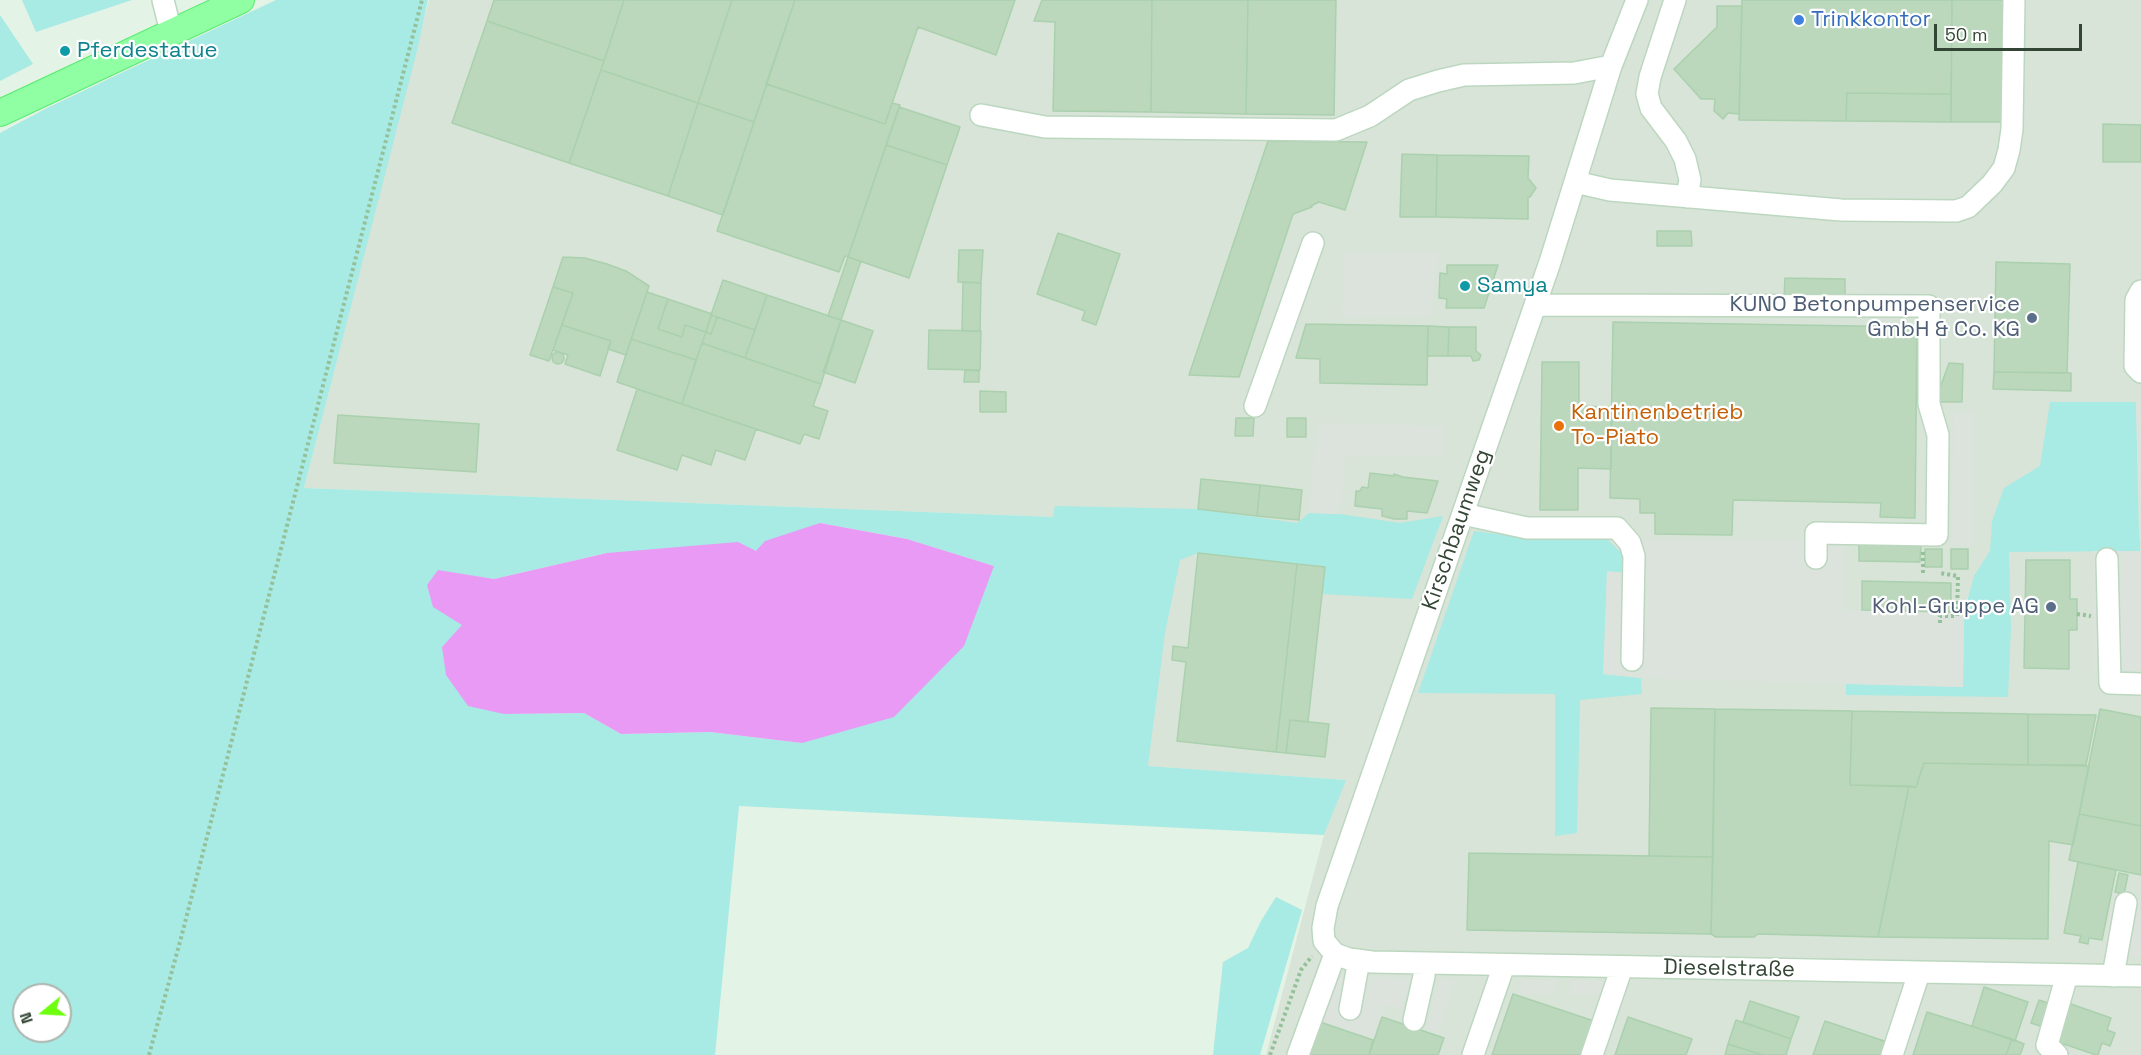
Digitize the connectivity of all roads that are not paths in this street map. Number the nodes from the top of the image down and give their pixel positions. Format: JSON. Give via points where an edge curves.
{"nodes":[{"id":1,"x":163,"y":0,"type":"edge"},
{"id":2,"x":241,"y":0,"type":"edge"},
{"id":3,"x":1637,"y":0,"type":"edge"},
{"id":4,"x":1675,"y":0,"type":"edge"},
{"id":5,"x":2014,"y":0,"type":"edge"},
{"id":6,"x":171,"y":32,"type":"junction"},
{"id":7,"x":1611,"y":66,"type":"junction"},
{"id":8,"x":0,"y":113,"type":"edge"},
{"id":9,"x":981,"y":115,"type":"dead end"},
{"id":10,"x":1575,"y":182,"type":"junction"},
{"id":11,"x":1687,"y":196,"type":"junction"},
{"id":12,"x":1313,"y":243,"type":"dead end"},
{"id":13,"x":2141,"y":291,"type":"edge"},
{"id":14,"x":1535,"y":305,"type":"junction"},
{"id":15,"x":2141,"y":372,"type":"edge"},
{"id":16,"x":1255,"y":406,"type":"dead end"},
{"id":17,"x":1463,"y":514,"type":"junction"},
{"id":18,"x":1816,"y":558,"type":"dead end"},
{"id":19,"x":2107,"y":559,"type":"dead end"},
{"id":20,"x":1632,"y":660,"type":"dead end"},
{"id":21,"x":2141,"y":684,"type":"edge"},
{"id":22,"x":2126,"y":903,"type":"dead end"},
{"id":23,"x":1329,"y":947,"type":"junction"},
{"id":24,"x":1359,"y":960,"type":"junction"},
{"id":25,"x":1424,"y":963,"type":"junction"},
{"id":26,"x":1504,"y":965,"type":"junction"},
{"id":27,"x":1622,"y":967,"type":"junction"},
{"id":28,"x":1919,"y":972,"type":"junction"},
{"id":29,"x":2067,"y":975,"type":"junction"},
{"id":30,"x":2113,"y":976,"type":"junction"},
{"id":31,"x":2141,"y":976,"type":"edge"},
{"id":32,"x":1350,"y":1009,"type":"dead end"},
{"id":33,"x":1414,"y":1020,"type":"dead end"},
{"id":34,"x":1298,"y":1055,"type":"edge"},
{"id":35,"x":1473,"y":1055,"type":"edge"},
{"id":36,"x":1592,"y":1055,"type":"edge"},
{"id":37,"x":1892,"y":1055,"type":"edge"},
{"id":38,"x":2057,"y":1055,"type":"edge"}],
"edges":[{"from":1,"to":6,"type":"street"},
{"from":2,"to":6,"type":"main road"},
{"from":3,"to":7,"type":"street","name":"Kirschbaumweg"},
{"from":4,"to":11,"type":"street","via":[[1647,94],[1651,108],[1685,159],[1690,180]]},
{"from":5,"to":11,"type":"street","via":[[2013,129],[2009,150],[2004,168],[1968,207],[1956,211],[1841,210]]},
{"from":6,"to":8,"type":"main road"},
{"from":7,"to":9,"type":"street","via":[[1574,73],[1464,75],[1438,81],[1409,90],[1370,116],[1336,130],[1044,127]]},
{"from":7,"to":10,"type":"street","name":"Kirschbaumweg"},
{"from":10,"to":11,"type":"street","via":[[1610,190]]},
{"from":10,"to":14,"type":"street","name":"Kirschbaumweg"},
{"from":12,"to":16,"type":"street"},
{"from":13,"to":15,"type":"street","via":[[2136,300],[2135,366]]},
{"from":14,"to":17,"type":"street","name":"Kirschbaumweg"},
{"from":14,"to":18,"type":"street","via":[[1929,306],[1929,404],[1938,435],[1937,535],[1816,533]]},
{"from":17,"to":20,"type":"street","via":[[1527,528],[1617,528],[1630,543],[1634,556]]},
{"from":17,"to":23,"type":"street","name":"Kirschbaumweg","via":[[1327,906],[1323,928]]},
{"from":19,"to":21,"type":"street","via":[[2110,683]]},
{"from":22,"to":30,"type":"street"},
{"from":23,"to":24,"type":"street","name":"Dieselstraße"},
{"from":23,"to":34,"type":"street","name":"Kirschbaumweg"},
{"from":24,"to":25,"type":"street","name":"Dieselstraße"},
{"from":24,"to":32,"type":"street"},
{"from":25,"to":26,"type":"street","name":"Dieselstraße"},
{"from":25,"to":33,"type":"street","via":[[1425,976]]},
{"from":26,"to":27,"type":"street","name":"Dieselstraße"},
{"from":26,"to":35,"type":"street"},
{"from":27,"to":28,"type":"street","name":"Dieselstraße"},
{"from":27,"to":36,"type":"street"},
{"from":28,"to":29,"type":"street","name":"Dieselstraße"},
{"from":28,"to":37,"type":"street"},
{"from":29,"to":30,"type":"street","name":"Dieselstraße"},
{"from":29,"to":38,"type":"street","via":[[2047,1045]]},
{"from":30,"to":31,"type":"street","name":"Dieselstraße"}]}
